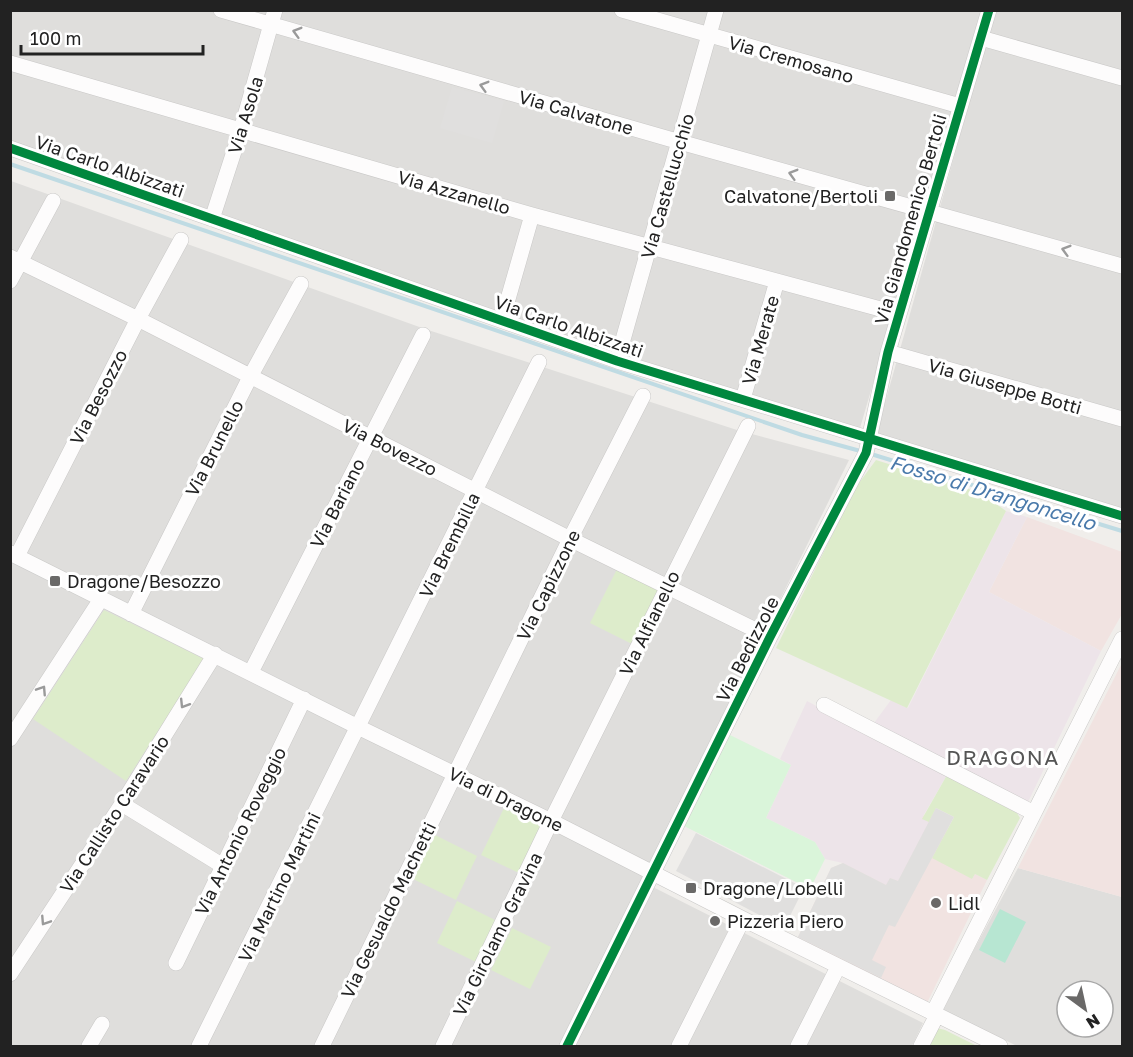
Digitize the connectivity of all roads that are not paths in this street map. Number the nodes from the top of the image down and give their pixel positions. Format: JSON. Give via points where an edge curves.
{"nodes":[{"id":1,"x":221,"y":10,"type":"edge"},
{"id":2,"x":622,"y":10,"type":"edge"},
{"id":3,"x":716,"y":10,"type":"edge"},
{"id":4,"x":989,"y":10,"type":"edge"},
{"id":5,"x":273,"y":18,"type":"edge"},
{"id":6,"x":709,"y":36,"type":"junction"},
{"id":7,"x":981,"y":38,"type":"junction"},
{"id":8,"x":10,"y":63,"type":"edge"},
{"id":9,"x":1122,"y":78,"type":"edge"},
{"id":10,"x":960,"y":106,"type":"junction"},
{"id":11,"x":241,"y":130,"type":"junction"},
{"id":12,"x":680,"y":142,"type":"junction"},
{"id":13,"x":10,"y":148,"type":"edge"},
{"id":14,"x":53,"y":201,"type":"dead end"},
{"id":15,"x":930,"y":212,"type":"junction"},
{"id":16,"x":532,"y":215,"type":"junction"},
{"id":17,"x":212,"y":219,"type":"junction"},
{"id":18,"x":181,"y":240,"type":"dead end"},
{"id":19,"x":649,"y":245,"type":"junction"},
{"id":20,"x":15,"y":260,"type":"edge"},
{"id":21,"x":1122,"y":266,"type":"edge"},
{"id":22,"x":777,"y":280,"type":"junction"},
{"id":23,"x":10,"y":281,"type":"edge"},
{"id":24,"x":301,"y":284,"type":"dead end"},
{"id":25,"x":899,"y":314,"type":"junction"},
{"id":26,"x":138,"y":319,"type":"junction"},
{"id":27,"x":502,"y":320,"type":"junction"},
{"id":28,"x":423,"y":335,"type":"dead end"},
{"id":29,"x":888,"y":352,"type":"junction"},
{"id":30,"x":617,"y":361,"type":"junction"},
{"id":31,"x":539,"y":362,"type":"dead end"},
{"id":32,"x":250,"y":377,"type":"junction"},
{"id":33,"x":643,"y":396,"type":"dead end"},
{"id":34,"x":743,"y":399,"type":"junction"},
{"id":35,"x":1122,"y":419,"type":"edge"},
{"id":36,"x":748,"y":426,"type":"dead end"},
{"id":37,"x":370,"y":438,"type":"junction"},
{"id":38,"x":868,"y":439,"type":"junction"},
{"id":39,"x":476,"y":490,"type":"junction"},
{"id":40,"x":1122,"y":516,"type":"edge"},
{"id":41,"x":570,"y":538,"type":"junction"},
{"id":42,"x":14,"y":554,"type":"edge"},
{"id":43,"x":667,"y":586,"type":"junction"},
{"id":44,"x":101,"y":599,"type":"junction"},
{"id":45,"x":131,"y":614,"type":"junction"},
{"id":46,"x":770,"y":637,"type":"junction"},
{"id":47,"x":1122,"y":639,"type":"edge"},
{"id":48,"x":215,"y":654,"type":"junction"},
{"id":49,"x":251,"y":672,"type":"junction"},
{"id":50,"x":304,"y":699,"type":"junction"},
{"id":51,"x":824,"y":705,"type":"dead end"},
{"id":52,"x":358,"y":727,"type":"junction"},
{"id":53,"x":10,"y":739,"type":"edge"},
{"id":54,"x":454,"y":773,"type":"junction"},
{"id":55,"x":122,"y":804,"type":"junction"},
{"id":56,"x":1034,"y":813,"type":"junction"},
{"id":57,"x":551,"y":821,"type":"junction"},
{"id":58,"x":223,"y":866,"type":"junction"},
{"id":59,"x":652,"y":873,"type":"junction"},
{"id":60,"x":743,"y":919,"type":"junction"},
{"id":61,"x":176,"y":963,"type":"dead end"},
{"id":62,"x":838,"y":967,"type":"junction"},
{"id":63,"x":10,"y":974,"type":"edge"},
{"id":64,"x":935,"y":1014,"type":"junction"},
{"id":65,"x":102,"y":1024,"type":"dead end"},
{"id":66,"x":89,"y":1047,"type":"edge"},
{"id":67,"x":199,"y":1047,"type":"edge"},
{"id":68,"x":322,"y":1047,"type":"edge"},
{"id":69,"x":443,"y":1047,"type":"edge"},
{"id":70,"x":567,"y":1047,"type":"edge"},
{"id":71,"x":679,"y":1047,"type":"edge"},
{"id":72,"x":798,"y":1047,"type":"edge"},
{"id":73,"x":921,"y":1047,"type":"edge"},
{"id":74,"x":1000,"y":1047,"type":"edge"}],
"edges":[{"from":1,"to":5,"type":"street","name":"Via Calvatone"},
{"from":2,"to":6,"type":"street","name":"Via Cremosano"},
{"from":3,"to":6,"type":"street","name":"Via Castellucchio"},
{"from":4,"to":7,"type":"street","name":"Via Giandomenico Bertoli"},
{"from":5,"to":11,"type":"street","name":"Via Asola"},
{"from":12,"to":5,"type":"street","name":"Via Calvatone","one_way":true},
{"from":6,"to":10,"type":"street","name":"Via Cremosano"},
{"from":6,"to":12,"type":"street","name":"Via Castellucchio"},
{"from":7,"to":9,"type":"street"},
{"from":7,"to":10,"type":"street","name":"Via Giandomenico Bertoli"},
{"from":8,"to":11,"type":"street","name":"Via Azzanello"},
{"from":10,"to":15,"type":"street","name":"Via Giandomenico Bertoli"},
{"from":11,"to":16,"type":"street","name":"Via Azzanello"},
{"from":11,"to":17,"type":"street","name":"Via Asola"},
{"from":15,"to":12,"type":"street","name":"Via Calvatone","one_way":true},
{"from":12,"to":19,"type":"street","name":"Via Castellucchio"},
{"from":13,"to":17,"type":"street","name":"Via Carlo Albizzati"},
{"from":14,"to":20,"type":"street"},
{"from":21,"to":15,"type":"street","name":"Via Calvatone","one_way":true},
{"from":15,"to":25,"type":"street","name":"Via Giandomenico Bertoli"},
{"from":16,"to":19,"type":"street","name":"Via Azzanello"},
{"from":16,"to":27,"type":"street"},
{"from":17,"to":27,"type":"street","name":"Via Carlo Albizzati"},
{"from":18,"to":26,"type":"street","name":"Via Besozzo"},
{"from":19,"to":22,"type":"street","name":"Via Azzanello"},
{"from":19,"to":30,"type":"street","name":"Via Castellucchio"},
{"from":20,"to":23,"type":"street"},
{"from":20,"to":26,"type":"street","name":"Via Bovezzo"},
{"from":22,"to":25,"type":"street","name":"Via Azzanello"},
{"from":22,"to":34,"type":"street","name":"Via Merate"},
{"from":24,"to":32,"type":"street","name":"Via Brunello"},
{"from":25,"to":29,"type":"street","name":"Via Giandomenico Bertoli"},
{"from":26,"to":32,"type":"street","name":"Via Bovezzo"},
{"from":26,"to":42,"type":"street","name":"Via Besozzo"},
{"from":27,"to":30,"type":"street","name":"Via Carlo Albizzati"},
{"from":28,"to":37,"type":"street","name":"Via Bariano"},
{"from":29,"to":35,"type":"street","name":"Via Giuseppe Botti"},
{"from":29,"to":38,"type":"street","name":"Via Giandomenico Bertoli"},
{"from":30,"to":34,"type":"street","name":"Via Carlo Albizzati"},
{"from":31,"to":39,"type":"street","name":"Via Brembilla"},
{"from":32,"to":37,"type":"street","name":"Via Bovezzo"},
{"from":32,"to":45,"type":"street","name":"Via Brunello"},
{"from":33,"to":41,"type":"street","name":"Via Capizzone"},
{"from":34,"to":38,"type":"street","name":"Via Carlo Albizzati"},
{"from":36,"to":43,"type":"street","name":"Via Alfianello"},
{"from":37,"to":39,"type":"street","name":"Via Bovezzo"},
{"from":37,"to":49,"type":"street","name":"Via Bariano"},
{"from":38,"to":40,"type":"street","name":"Via Carlo Albizzati"},
{"from":38,"to":46,"type":"street","name":"Via Bedizzole","via":[[860,466]]},
{"from":39,"to":41,"type":"street","name":"Via Bovezzo"},
{"from":39,"to":52,"type":"street","name":"Via Brembilla"},
{"from":41,"to":43,"type":"street","name":"Via Bovezzo"},
{"from":41,"to":54,"type":"street","name":"Via Capizzone"},
{"from":42,"to":44,"type":"street","name":"Via di Dragone"},
{"from":43,"to":46,"type":"street","name":"Via Bovezzo"},
{"from":43,"to":57,"type":"street","name":"Via Alfianello"},
{"from":44,"to":45,"type":"street","name":"Via di Dragone"},
{"from":53,"to":44,"type":"street","one_way":true},
{"from":45,"to":48,"type":"street","name":"Via di Dragone"},
{"from":46,"to":59,"type":"street","name":"Via Bedizzole"},
{"from":47,"to":56,"type":"street"},
{"from":48,"to":49,"type":"street","name":"Via di Dragone"},
{"from":48,"to":55,"type":"street","name":"Via Callisto Caravario","one_way":true},
{"from":49,"to":50,"type":"street","name":"Via di Dragone"},
{"from":50,"to":52,"type":"street","name":"Via di Dragone"},
{"from":50,"to":58,"type":"street","name":"Via Antonio Roveggio"},
{"from":51,"to":56,"type":"street"},
{"from":52,"to":54,"type":"street","name":"Via di Dragone"},
{"from":52,"to":67,"type":"street","name":"Via Martino Martini"},
{"from":54,"to":57,"type":"street","name":"Via di Dragone"},
{"from":54,"to":68,"type":"street","name":"Via Gesualdo Machetti"},
{"from":55,"to":58,"type":"street"},
{"from":55,"to":63,"type":"street","name":"Via Callisto Caravario","one_way":true},
{"from":56,"to":64,"type":"street"},
{"from":57,"to":59,"type":"street","name":"Via di Dragone"},
{"from":57,"to":69,"type":"street","name":"Via Girolamo Gravina"},
{"from":58,"to":61,"type":"street","name":"Via Antonio Roveggio"},
{"from":59,"to":60,"type":"street","name":"Via di Dragone"},
{"from":59,"to":70,"type":"street","name":"Via Bedizzole"},
{"from":60,"to":62,"type":"street","name":"Via di Dragone"},
{"from":60,"to":71,"type":"street"},
{"from":62,"to":64,"type":"street","name":"Via di Dragone"},
{"from":62,"to":72,"type":"street"},
{"from":64,"to":73,"type":"street"},
{"from":64,"to":74,"type":"street","name":"Via di Dragone"},
{"from":65,"to":66,"type":"street"}]}
